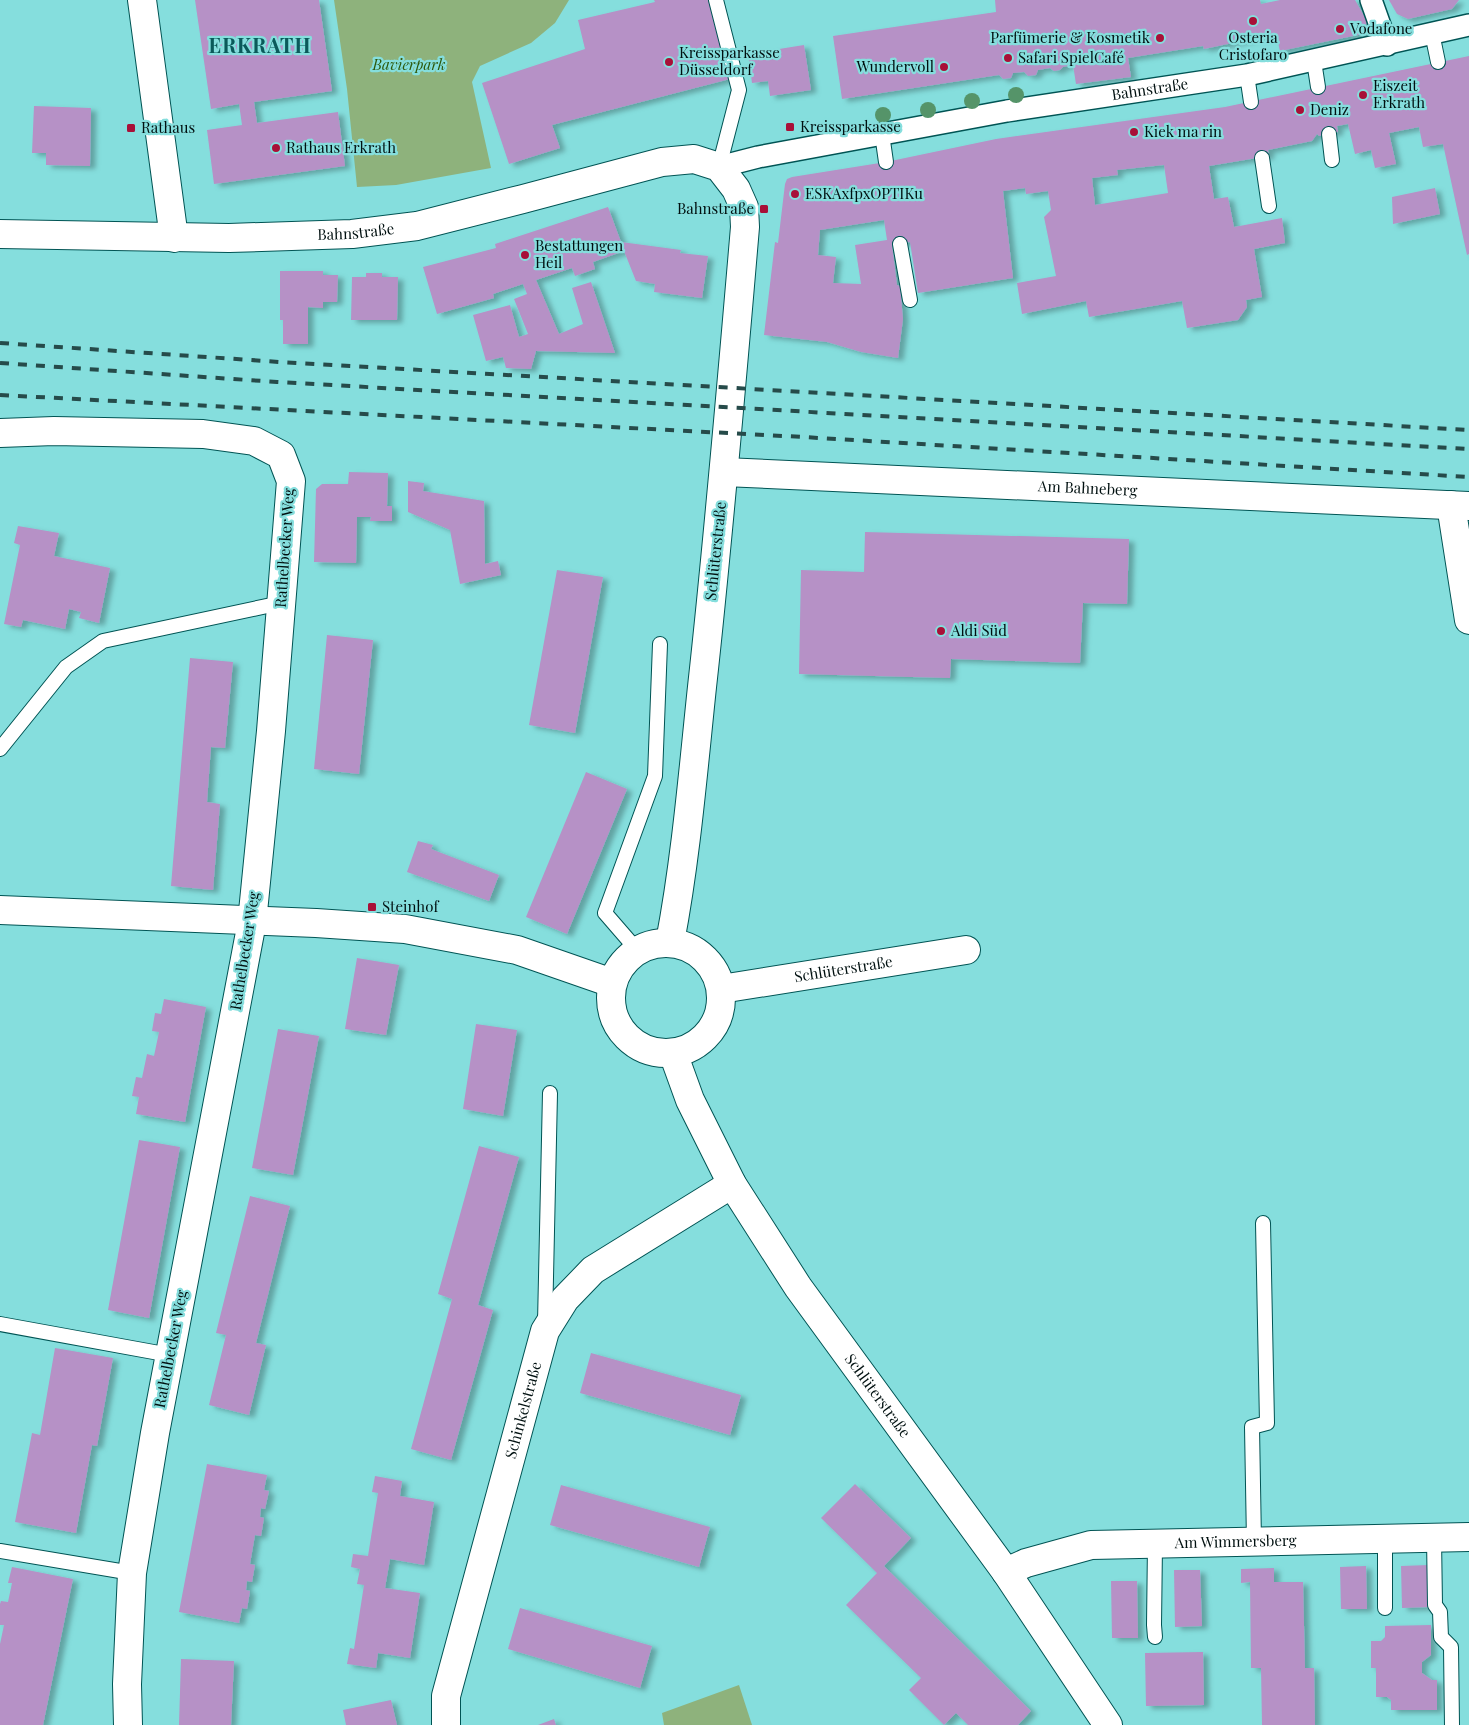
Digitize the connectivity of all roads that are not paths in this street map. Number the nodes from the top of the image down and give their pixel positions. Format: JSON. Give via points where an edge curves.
{"nodes":[{"id":1,"x":142,"y":0,"type":"edge"},
{"id":2,"x":716,"y":0,"type":"edge"},
{"id":3,"x":1371,"y":0,"type":"edge"},
{"id":4,"x":1469,"y":25,"type":"edge"},
{"id":5,"x":1432,"y":33,"type":"junction"},
{"id":6,"x":1388,"y":44,"type":"junction"},
{"id":7,"x":1314,"y":61,"type":"junction"},
{"id":8,"x":1438,"y":62,"type":"dead end"},
{"id":9,"x":1248,"y":76,"type":"junction"},
{"id":10,"x":1318,"y":87,"type":"dead end"},
{"id":11,"x":1252,"y":102,"type":"dead end"},
{"id":12,"x":882,"y":134,"type":"junction"},
{"id":13,"x":1328,"y":134,"type":"dead end"},
{"id":14,"x":1262,"y":158,"type":"dead end"},
{"id":15,"x":1332,"y":160,"type":"dead end"},
{"id":16,"x":886,"y":162,"type":"dead end"},
{"id":17,"x":719,"y":167,"type":"junction"},
{"id":18,"x":1269,"y":206,"type":"dead end"},
{"id":19,"x":0,"y":234,"type":"edge"},
{"id":20,"x":174,"y":238,"type":"junction"},
{"id":21,"x":900,"y":244,"type":"dead end"},
{"id":22,"x":910,"y":300,"type":"dead end"},
{"id":23,"x":0,"y":433,"type":"edge"},
{"id":24,"x":724,"y":472,"type":"junction"},
{"id":25,"x":1460,"y":505,"type":"edge"},
{"id":26,"x":281,"y":603,"type":"junction"},
{"id":27,"x":1469,"y":620,"type":"edge"},
{"id":28,"x":660,"y":644,"type":"dead end"},
{"id":29,"x":0,"y":749,"type":"edge"},
{"id":30,"x":0,"y":910,"type":"edge"},
{"id":31,"x":252,"y":922,"type":"junction"},
{"id":32,"x":670,"y":942,"type":"junction"},
{"id":33,"x":637,"y":950,"type":"junction"},
{"id":34,"x":966,"y":950,"type":"dead end"},
{"id":35,"x":612,"y":983,"type":"junction"},
{"id":36,"x":721,"y":989,"type":"junction"},
{"id":37,"x":673,"y":1053,"type":"junction"},
{"id":38,"x":550,"y":1092,"type":"dead end"},
{"id":39,"x":732,"y":1184,"type":"junction"},
{"id":40,"x":1263,"y":1223,"type":"dead end"},
{"id":41,"x":0,"y":1324,"type":"edge"},
{"id":42,"x":545,"y":1331,"type":"junction"},
{"id":43,"x":170,"y":1355,"type":"junction"},
{"id":44,"x":1469,"y":1537,"type":"edge"},
{"id":45,"x":1385,"y":1538,"type":"junction"},
{"id":46,"x":1434,"y":1538,"type":"junction"},
{"id":47,"x":1254,"y":1542,"type":"junction"},
{"id":48,"x":1155,"y":1544,"type":"junction"},
{"id":49,"x":0,"y":1551,"type":"edge"},
{"id":50,"x":1006,"y":1572,"type":"junction"},
{"id":51,"x":132,"y":1573,"type":"junction"},
{"id":52,"x":1384,"y":1608,"type":"dead end"},
{"id":53,"x":1155,"y":1637,"type":"dead end"},
{"id":54,"x":128,"y":1725,"type":"edge"},
{"id":55,"x":446,"y":1725,"type":"edge"},
{"id":56,"x":1108,"y":1725,"type":"edge"},
{"id":57,"x":1452,"y":1725,"type":"edge"}],
"edges":[{"from":1,"to":20,"type":"street"},
{"from":2,"to":17,"type":"lane","via":[[739,90]]},
{"from":3,"to":6,"type":"street"},
{"from":4,"to":5,"type":"street","name":"Bahnstraße"},
{"from":5,"to":6,"type":"street","name":"Bahnstraße"},
{"from":5,"to":8,"type":"lane"},
{"from":6,"to":7,"type":"street","name":"Bahnstraße"},
{"from":7,"to":9,"type":"street","name":"Bahnstraße"},
{"from":7,"to":10,"type":"lane"},
{"from":9,"to":11,"type":"lane"},
{"from":9,"to":12,"type":"street","name":"Bahnstraße","via":[[1007,111]]},
{"from":12,"to":16,"type":"lane"},
{"from":12,"to":17,"type":"street","name":"Bahnstraße"},
{"from":13,"to":15,"type":"lane"},
{"from":14,"to":18,"type":"lane"},
{"from":17,"to":20,"type":"street","name":"Bahnstraße","via":[[694,159],[662,162],[408,227],[352,234]]},
{"from":17,"to":24,"type":"street","name":"Schlüterstraße","via":[[736,189],[744,207],[745,226]]},
{"from":19,"to":20,"type":"street","name":"Bahnstraße"},
{"from":21,"to":22,"type":"lane"},
{"from":23,"to":26,"type":"street","name":"Rathelbecker Weg","via":[[203,434],[254,441],[281,455],[291,482]]},
{"from":24,"to":25,"type":"street","name":"Am Bahneberg"},
{"from":24,"to":32,"type":"street","name":"Schlüterstraße","via":[[688,820]]},
{"from":25,"to":27,"type":"street"},
{"from":26,"to":29,"type":"lane","via":[[103,642],[66,667]]},
{"from":26,"to":31,"type":"street","name":"Rathelbecker Weg"},
{"from":28,"to":33,"type":"lane","via":[[655,776],[605,913]]},
{"from":30,"to":31,"type":"street"},
{"from":31,"to":35,"type":"street","via":[[405,929],[517,950]]},
{"from":31,"to":43,"type":"street","name":"Rathelbecker Weg"},
{"from":32,"to":33,"type":"street","via":[[653,943]]},
{"from":32,"to":36,"type":"street","via":[[688,947],[704,957],[715,972]]},
{"from":33,"to":35,"type":"street","via":[[621,964]]},
{"from":34,"to":36,"type":"street","name":"Schlüterstraße"},
{"from":35,"to":37,"type":"street","via":[[610,1001],[614,1019],[624,1034],[638,1046],[655,1052]]},
{"from":36,"to":37,"type":"street","via":[[721,1011],[712,1030],[700,1042]]},
{"from":37,"to":39,"type":"street","name":"Schlüterstraße","via":[[690,1100]]},
{"from":38,"to":42,"type":"lane"},
{"from":39,"to":42,"type":"street","name":"Schinkelstraße","via":[[593,1270],[565,1299]]},
{"from":39,"to":50,"type":"street","name":"Schlüterstraße","via":[[798,1287]]},
{"from":40,"to":47,"type":"lane","via":[[1267,1423],[1252,1427]]},
{"from":41,"to":43,"type":"lane"},
{"from":42,"to":55,"type":"street","name":"Schinkelstraße","via":[[446,1696]]},
{"from":43,"to":51,"type":"street","name":"Rathelbecker Weg"},
{"from":44,"to":46,"type":"street","name":"Am Wimmersberg"},
{"from":45,"to":46,"type":"street","name":"Am Wimmersberg"},
{"from":45,"to":47,"type":"street","name":"Am Wimmersberg"},
{"from":45,"to":52,"type":"lane"},
{"from":46,"to":57,"type":"lane","via":[[1435,1605],[1440,1612],[1440,1637],[1451,1648]]},
{"from":47,"to":48,"type":"street","name":"Am Wimmersberg"},
{"from":48,"to":50,"type":"street","name":"Am Wimmersberg","via":[[1091,1545],[1026,1563]]},
{"from":48,"to":53,"type":"lane"},
{"from":49,"to":51,"type":"lane"},
{"from":50,"to":56,"type":"street","name":"Schlüterstraße"},
{"from":51,"to":54,"type":"street","name":"Rathelbecker Weg"}]}
